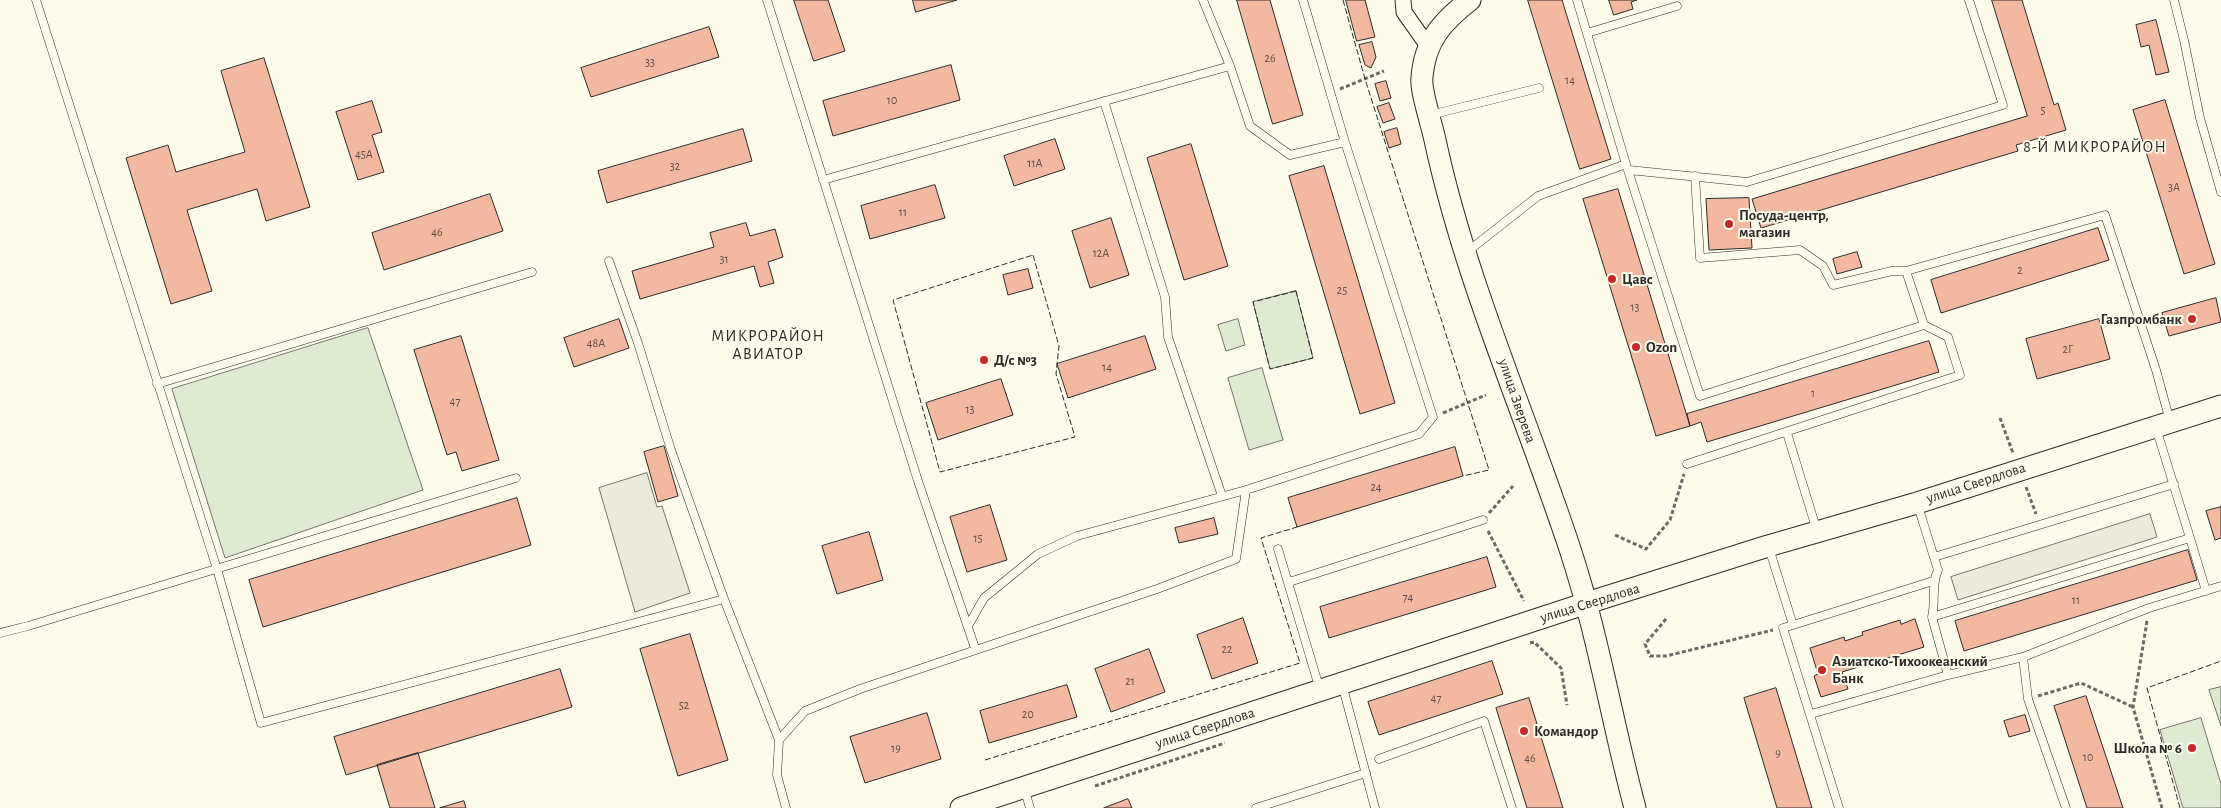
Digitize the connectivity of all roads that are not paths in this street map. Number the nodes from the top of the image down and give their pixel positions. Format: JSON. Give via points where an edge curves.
{"nodes":[{"id":1,"x":36,"y":0,"type":"edge"},
{"id":2,"x":767,"y":0,"type":"edge"},
{"id":3,"x":1203,"y":0,"type":"edge"},
{"id":4,"x":1303,"y":0,"type":"edge"},
{"id":5,"x":1403,"y":0,"type":"edge"},
{"id":6,"x":1470,"y":0,"type":"edge"},
{"id":7,"x":1577,"y":0,"type":"edge"},
{"id":8,"x":1969,"y":0,"type":"edge"},
{"id":9,"x":2174,"y":0,"type":"edge"},
{"id":10,"x":1677,"y":6,"type":"dead end"},
{"id":11,"x":1587,"y":33,"type":"junction"},
{"id":12,"x":1428,"y":46,"type":"junction"},
{"id":13,"x":1230,"y":66,"type":"junction"},
{"id":14,"x":1539,"y":88,"type":"dead end"},
{"id":15,"x":1104,"y":101,"type":"junction"},
{"id":16,"x":1430,"y":115,"type":"junction"},
{"id":17,"x":1345,"y":142,"type":"junction"},
{"id":18,"x":1628,"y":167,"type":"junction"},
{"id":19,"x":1695,"y":176,"type":"junction"},
{"id":20,"x":823,"y":180,"type":"junction"},
{"id":21,"x":2221,"y":192,"type":"edge"},
{"id":22,"x":1465,"y":253,"type":"junction"},
{"id":23,"x":609,"y":261,"type":"dead end"},
{"id":24,"x":532,"y":272,"type":"dead end"},
{"id":25,"x":1906,"y":272,"type":"junction"},
{"id":26,"x":1924,"y":325,"type":"junction"},
{"id":27,"x":158,"y":384,"type":"junction"},
{"id":28,"x":2221,"y":406,"type":"edge"},
{"id":29,"x":2163,"y":424,"type":"junction"},
{"id":30,"x":1787,"y":433,"type":"junction"},
{"id":31,"x":1687,"y":464,"type":"road end"},
{"id":32,"x":516,"y":478,"type":"dead end"},
{"id":33,"x":2174,"y":484,"type":"junction"},
{"id":34,"x":1246,"y":490,"type":"junction"},
{"id":35,"x":1222,"y":496,"type":"junction"},
{"id":36,"x":1917,"y":503,"type":"junction"},
{"id":37,"x":1483,"y":520,"type":"road end"},
{"id":38,"x":1817,"y":532,"type":"junction"},
{"id":39,"x":2190,"y":538,"type":"junction"},
{"id":40,"x":1768,"y":546,"type":"junction"},
{"id":41,"x":1278,"y":550,"type":"dead end"},
{"id":42,"x":1934,"y":557,"type":"junction"},
{"id":43,"x":217,"y":569,"type":"junction"},
{"id":44,"x":1933,"y":581,"type":"junction"},
{"id":45,"x":1289,"y":582,"type":"junction"},
{"id":46,"x":2221,"y":586,"type":"edge"},
{"id":47,"x":2206,"y":591,"type":"junction"},
{"id":48,"x":724,"y":599,"type":"junction"},
{"id":49,"x":1586,"y":603,"type":"junction"},
{"id":50,"x":1932,"y":617,"type":"junction"},
{"id":51,"x":1794,"y":625,"type":"junction"},
{"id":52,"x":968,"y":626,"type":"junction"},
{"id":53,"x":0,"y":633,"type":"edge"},
{"id":54,"x":975,"y":648,"type":"junction"},
{"id":55,"x":2023,"y":657,"type":"junction"},
{"id":56,"x":1948,"y":675,"type":"junction"},
{"id":57,"x":1342,"y":682,"type":"junction"},
{"id":58,"x":1320,"y":690,"type":"junction"},
{"id":59,"x":1810,"y":714,"type":"junction"},
{"id":60,"x":779,"y":740,"type":"junction"},
{"id":61,"x":1379,"y":759,"type":"dead end"},
{"id":62,"x":1366,"y":773,"type":"junction"},
{"id":63,"x":1027,"y":798,"type":"edge"},
{"id":64,"x":786,"y":808,"type":"edge"},
{"id":65,"x":961,"y":808,"type":"edge"},
{"id":66,"x":1256,"y":808,"type":"edge"},
{"id":67,"x":1375,"y":808,"type":"edge"},
{"id":68,"x":1512,"y":808,"type":"edge"},
{"id":69,"x":1635,"y":808,"type":"edge"},
{"id":70,"x":1839,"y":808,"type":"edge"},
{"id":71,"x":2066,"y":808,"type":"edge"}],
"edges":[{"from":1,"to":27,"type":"lane"},
{"from":2,"to":20,"type":"lane"},
{"from":3,"to":13,"type":"lane"},
{"from":4,"to":17,"type":"lane"},
{"from":5,"to":12,"type":"street","via":[[1404,12]]},
{"from":6,"to":12,"type":"main road","via":[[1448,18]]},
{"from":7,"to":11,"type":"lane"},
{"from":8,"to":19,"type":"lane","via":[[2003,105],[1747,182]]},
{"from":9,"to":21,"type":"lane","via":[[2200,118]]},
{"from":10,"to":11,"type":"lane"},
{"from":11,"to":18,"type":"lane"},
{"from":12,"to":16,"type":"main road","name":"улица Зверева","via":[[1421,79]]},
{"from":13,"to":15,"type":"lane"},
{"from":13,"to":17,"type":"lane","via":[[1250,126],[1290,155]]},
{"from":14,"to":16,"type":"lane"},
{"from":15,"to":20,"type":"lane"},
{"from":15,"to":35,"type":"lane","via":[[1165,296],[1168,337]]},
{"from":16,"to":22,"type":"main road","name":"улица Зверева"},
{"from":17,"to":34,"type":"lane","via":[[1433,417],[1418,434]]},
{"from":18,"to":19,"type":"lane"},
{"from":18,"to":22,"type":"lane","via":[[1538,196]]},
{"from":18,"to":26,"type":"lane","via":[[1700,396]]},
{"from":19,"to":25,"type":"lane","via":[[1700,258],[1800,250],[1824,266],[1833,285],[1892,271]]},
{"from":20,"to":52,"type":"lane","via":[[918,481]]},
{"from":22,"to":49,"type":"main road","name":"улица Зверева","via":[[1570,549]]},
{"from":23,"to":48,"type":"lane"},
{"from":24,"to":27,"type":"lane"},
{"from":25,"to":26,"type":"lane"},
{"from":25,"to":29,"type":"lane","via":[[2105,215],[2156,370]]},
{"from":26,"to":30,"type":"lane","via":[[1948,337],[1960,375]]},
{"from":27,"to":43,"type":"lane"},
{"from":28,"to":29,"type":"main road","name":"улица Свердлова"},
{"from":29,"to":33,"type":"lane"},
{"from":29,"to":36,"type":"main road","name":"улица Свердлова"},
{"from":30,"to":31,"type":"lane"},
{"from":30,"to":38,"type":"lane"},
{"from":32,"to":43,"type":"lane"},
{"from":33,"to":39,"type":"lane"},
{"from":33,"to":42,"type":"lane"},
{"from":34,"to":35,"type":"lane"},
{"from":34,"to":54,"type":"lane","via":[[1236,559],[1157,589]]},
{"from":35,"to":52,"type":"lane","via":[[1076,536],[1038,554],[984,598]]},
{"from":36,"to":38,"type":"main road","name":"улица Свердлова"},
{"from":36,"to":42,"type":"lane"},
{"from":37,"to":45,"type":"lane"},
{"from":38,"to":40,"type":"main road","name":"улица Свердлова"},
{"from":39,"to":47,"type":"lane"},
{"from":39,"to":50,"type":"lane"},
{"from":40,"to":49,"type":"main road","name":"улица Свердлова"},
{"from":40,"to":51,"type":"lane"},
{"from":41,"to":45,"type":"lane"},
{"from":42,"to":44,"type":"lane","via":[[1938,570]]},
{"from":43,"to":48,"type":"lane","via":[[261,723]]},
{"from":43,"to":53,"type":"lane"},
{"from":44,"to":50,"type":"lane","via":[[1935,602]]},
{"from":44,"to":51,"type":"lane"},
{"from":45,"to":58,"type":"lane"},
{"from":46,"to":47,"type":"lane"},
{"from":47,"to":55,"type":"lane","via":[[2149,608]]},
{"from":48,"to":60,"type":"lane"},
{"from":49,"to":57,"type":"main road","name":"улица Свердлова"},
{"from":49,"to":69,"type":"main road","name":"улица Зверева"},
{"from":50,"to":56,"type":"lane"},
{"from":51,"to":59,"type":"lane","via":[[1783,628]]},
{"from":52,"to":54,"type":"lane"},
{"from":54,"to":60,"type":"lane","via":[[805,711]]},
{"from":55,"to":56,"type":"lane"},
{"from":55,"to":71,"type":"lane","via":[[2028,699]]},
{"from":56,"to":59,"type":"lane"},
{"from":57,"to":58,"type":"main road","name":"улица Свердлова"},
{"from":57,"to":62,"type":"lane"},
{"from":58,"to":63,"type":"main road","name":"улица Свердлова"},
{"from":59,"to":70,"type":"lane"},
{"from":60,"to":64,"type":"lane","via":[[778,775]]},
{"from":61,"to":68,"type":"lane","via":[[1484,721]]},
{"from":62,"to":66,"type":"lane"},
{"from":62,"to":67,"type":"lane"},
{"from":63,"to":65,"type":"main road","name":"улица Свердлова"}]}
